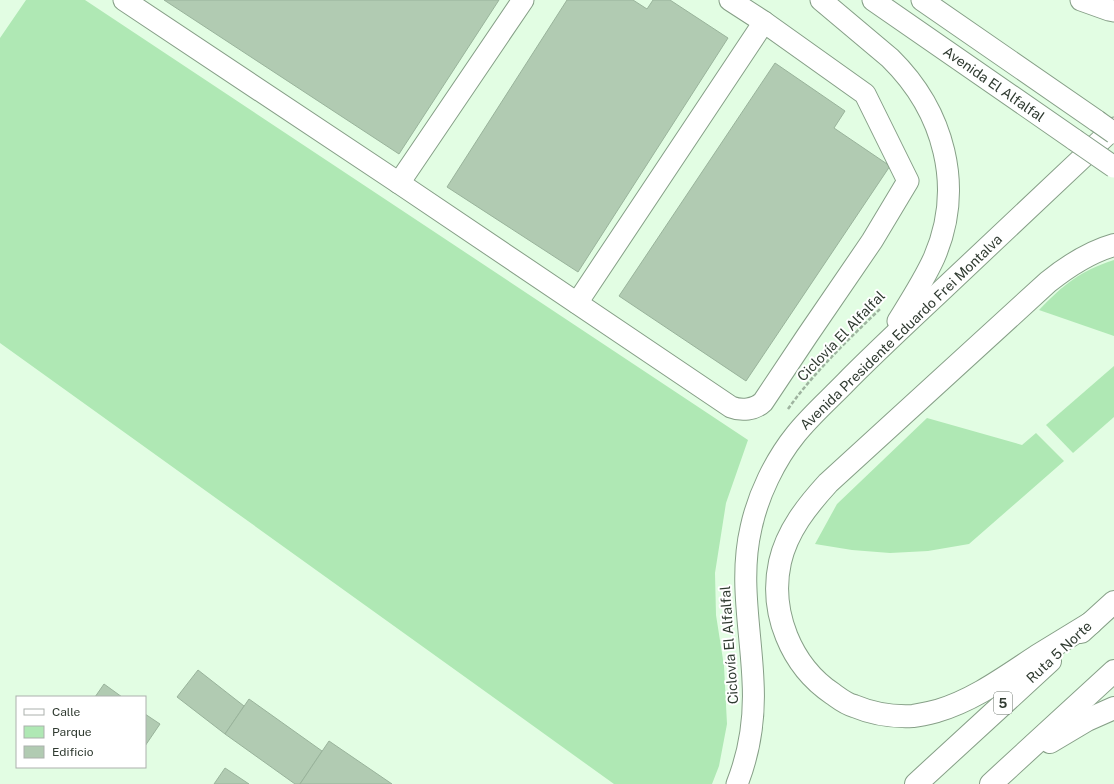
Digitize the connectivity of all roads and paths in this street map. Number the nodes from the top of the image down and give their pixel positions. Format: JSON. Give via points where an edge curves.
{"nodes":[{"id":1,"x":124,"y":0,"type":"edge"},
{"id":2,"x":523,"y":0,"type":"edge"},
{"id":3,"x":730,"y":0,"type":"edge"},
{"id":4,"x":821,"y":0,"type":"edge"},
{"id":5,"x":873,"y":0,"type":"edge"},
{"id":6,"x":922,"y":0,"type":"edge"},
{"id":7,"x":1081,"y":0,"type":"edge"},
{"id":8,"x":1114,"y":11,"type":"edge"},
{"id":9,"x":764,"y":22,"type":"junction"},
{"id":10,"x":1106,"y":124,"type":"edge"},
{"id":11,"x":1114,"y":133,"type":"edge"},
{"id":12,"x":1114,"y":167,"type":"edge"},
{"id":13,"x":399,"y":183,"type":"junction"},
{"id":14,"x":1114,"y":244,"type":"edge"},
{"id":15,"x":577,"y":303,"type":"junction"},
{"id":16,"x":886,"y":303,"type":"dead end"},
{"id":17,"x":874,"y":354,"type":"junction"},
{"id":18,"x":787,"y":411,"type":"dead end"},
{"id":19,"x":1114,"y":602,"type":"edge"},
{"id":20,"x":1091,"y":623,"type":"junction"},
{"id":21,"x":1114,"y":671,"type":"edge"},
{"id":22,"x":1114,"y":708,"type":"edge"},
{"id":23,"x":1016,"y":761,"type":"junction"},
{"id":24,"x":737,"y":784,"type":"edge"},
{"id":25,"x":916,"y":784,"type":"edge"},
{"id":26,"x":991,"y":784,"type":"edge"}],
"edges":[{"from":1,"to":13,"type":"street"},
{"from":2,"to":13,"type":"street"},
{"from":3,"to":9,"type":"street"},
{"from":4,"to":17,"type":"street","via":[[890,58],[910,80],[935,122],[947,165],[947,207],[938,248],[917,290]]},
{"from":5,"to":12,"type":"street","name":"Avenida El Alfalfal","bridge":true},
{"from":6,"to":10,"type":"street","name":"Avenida El Alfalfal"},
{"from":7,"to":8,"type":"street"},
{"from":9,"to":15,"type":"street"},
{"from":9,"to":15,"type":"street","via":[[865,94],[908,181],[872,242],[763,402],[759,406],[745,410],[732,408]]},
{"from":10,"to":11,"type":"street","name":"Avenida El Alfalfal","bridge":true},
{"from":10,"to":17,"type":"street","name":"Avenida Presidente Eduardo Frei Montalva"},
{"from":13,"to":15,"type":"street"},
{"from":14,"to":20,"type":"highway","via":[[1095,251],[1061,271],[828,483],[802,513],[791,532],[780,561],[777,583],[778,609],[784,632],[806,670],[816,681],[842,700],[853,706],[882,714],[914,716],[960,703],[995,684]]},
{"from":16,"to":18,"type":"path","name":"Ciclovía El Alfalfal","via":[[830,358]]},
{"from":17,"to":24,"type":"street","name":"Avenida Presidente Eduardo Frei Montalva","via":[[796,434],[780,457],[759,499],[751,527],[745,566],[753,714],[746,757]]},
{"from":19,"to":20,"type":"highway","name":"Ruta 5 Norte","number":"5"},
{"from":20,"to":25,"type":"highway","name":"Ruta 5 Norte","number":"5"},
{"from":21,"to":23,"type":"highway"},
{"from":22,"to":23,"type":"highway","via":[[1087,720]]},
{"from":23,"to":26,"type":"highway"}]}
